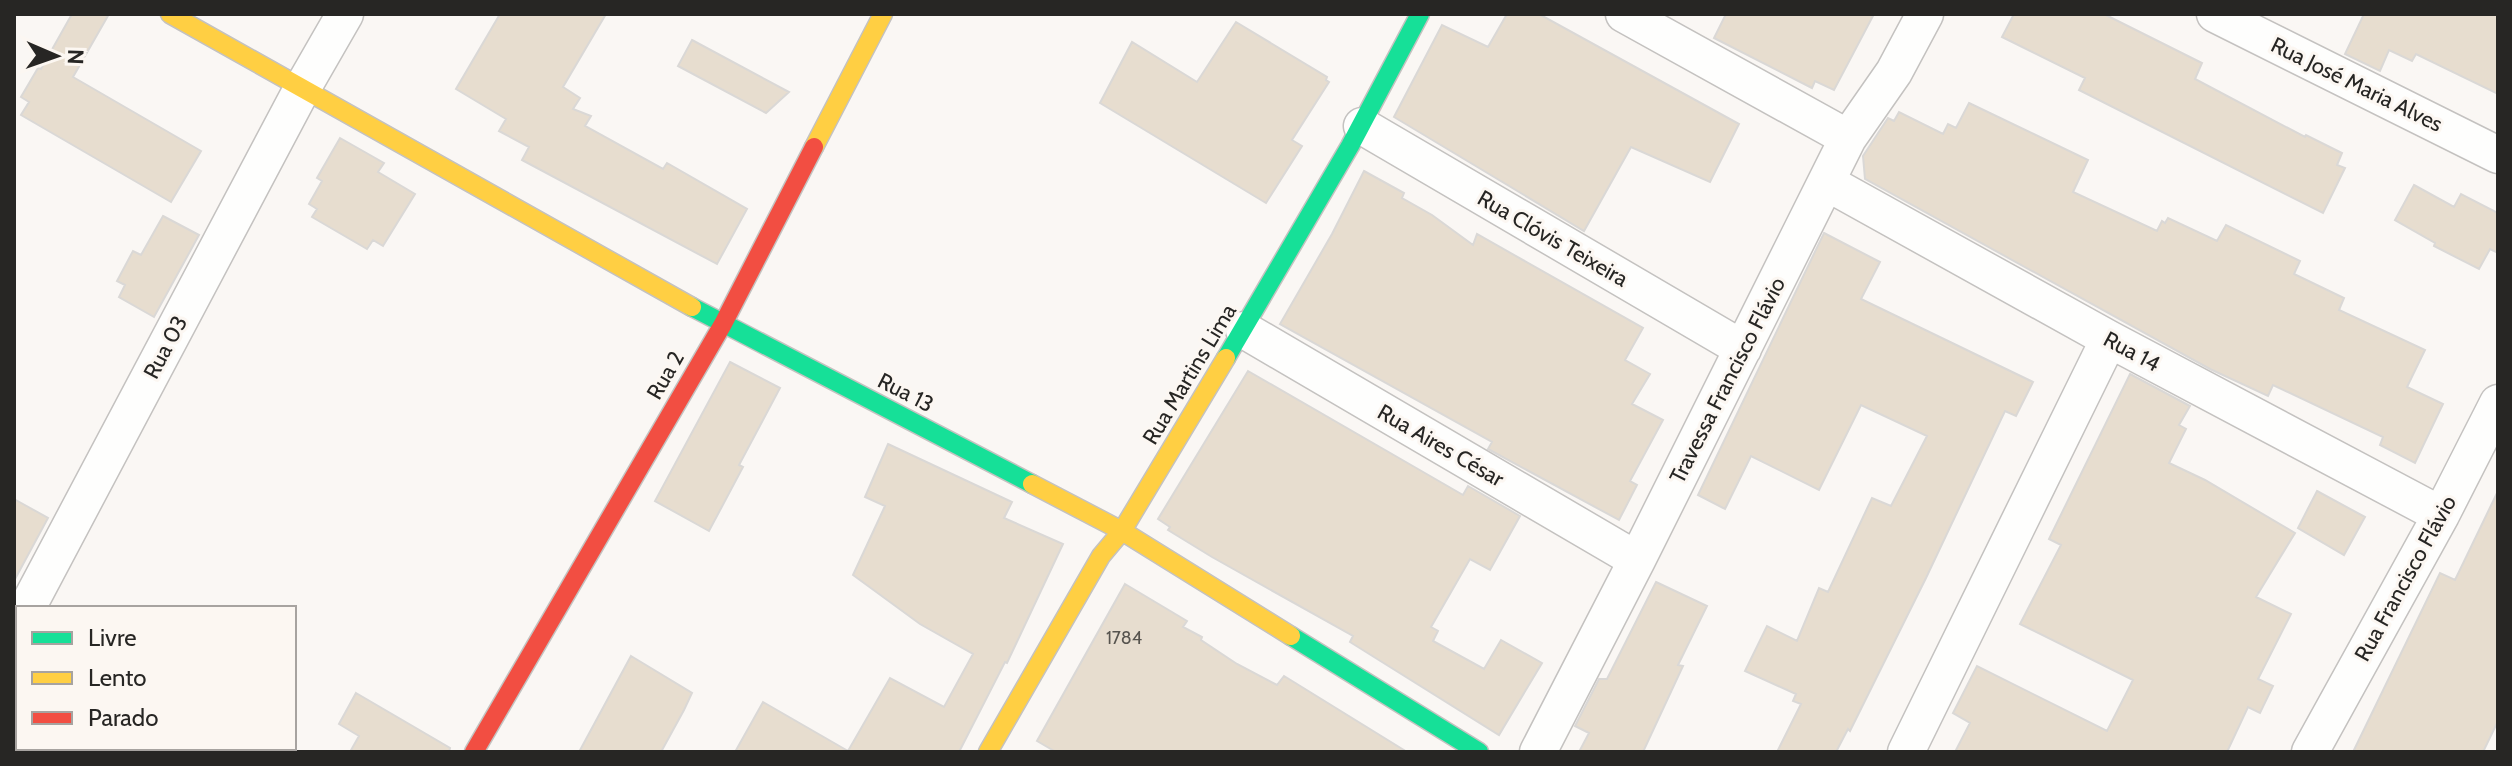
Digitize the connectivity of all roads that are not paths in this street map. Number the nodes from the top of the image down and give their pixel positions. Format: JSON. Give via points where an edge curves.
{"nodes":[{"id":1,"x":170,"y":14,"type":"edge"},
{"id":2,"x":345,"y":14,"type":"edge"},
{"id":3,"x":883,"y":14,"type":"edge"},
{"id":4,"x":1420,"y":14,"type":"edge"},
{"id":5,"x":1624,"y":14,"type":"edge"},
{"id":6,"x":1925,"y":14,"type":"edge"},
{"id":7,"x":2215,"y":14,"type":"edge"},
{"id":8,"x":303,"y":87,"type":"junction"},
{"id":9,"x":1362,"y":126,"type":"junction"},
{"id":10,"x":1848,"y":138,"type":"junction"},
{"id":11,"x":2498,"y":155,"type":"edge"},
{"id":12,"x":1826,"y":182,"type":"junction"},
{"id":13,"x":723,"y":324,"type":"junction"},
{"id":14,"x":1244,"y":330,"type":"junction"},
{"id":15,"x":2109,"y":339,"type":"junction"},
{"id":16,"x":1743,"y":349,"type":"junction"},
{"id":17,"x":2498,"y":403,"type":"edge"},
{"id":18,"x":2441,"y":515,"type":"junction"},
{"id":19,"x":1122,"y":531,"type":"junction"},
{"id":20,"x":1637,"y":560,"type":"junction"},
{"id":21,"x":28,"y":606,"type":"edge"},
{"id":22,"x":998,"y":748,"type":"edge"},
{"id":23,"x":474,"y":752,"type":"edge"},
{"id":24,"x":1479,"y":752,"type":"edge"},
{"id":25,"x":1538,"y":752,"type":"edge"},
{"id":26,"x":1906,"y":752,"type":"edge"},
{"id":27,"x":2310,"y":752,"type":"edge"}],
"edges":[{"from":1,"to":8,"type":"street","name":"Rua 13"},
{"from":2,"to":8,"type":"street","name":"Rua 03"},
{"from":3,"to":13,"type":"street","name":"Rua 2"},
{"from":4,"to":9,"type":"street","name":"Rua Martins Lima"},
{"from":5,"to":10,"type":"street"},
{"from":6,"to":10,"type":"street","name":"Travessa Francisco Flávio","via":[[1894,72]]},
{"from":7,"to":11,"type":"street","name":"Rua José Maria Alves"},
{"from":8,"to":13,"type":"street","name":"Rua 13"},
{"from":8,"to":21,"type":"street","name":"Rua 03"},
{"from":9,"to":14,"type":"street","name":"Rua Martins Lima"},
{"from":9,"to":16,"type":"street","name":"Rua Clóvis Teixeira"},
{"from":10,"to":12,"type":"street","name":"Travessa Francisco Flávio"},
{"from":12,"to":15,"type":"street","name":"Rua 14"},
{"from":12,"to":16,"type":"street","name":"Travessa Francisco Flávio"},
{"from":13,"to":19,"type":"street","name":"Rua 13"},
{"from":13,"to":23,"type":"street","name":"Rua 2"},
{"from":14,"to":19,"type":"street","name":"Rua Martins Lima"},
{"from":14,"to":20,"type":"street","name":"Rua Aires César"},
{"from":15,"to":18,"type":"street","name":"Rua 14"},
{"from":15,"to":26,"type":"street"},
{"from":16,"to":20,"type":"street","name":"Travessa Francisco Flávio"},
{"from":17,"to":18,"type":"street","name":"Rua Francisco Flávio"},
{"from":18,"to":27,"type":"street","name":"Rua Francisco Flávio"},
{"from":19,"to":22,"type":"street","name":"Rua Martins Lima","via":[[1101,556]]},
{"from":19,"to":24,"type":"street","name":"Rua 13"},
{"from":20,"to":25,"type":"street","name":"Travessa Francisco Flávio"}]}
